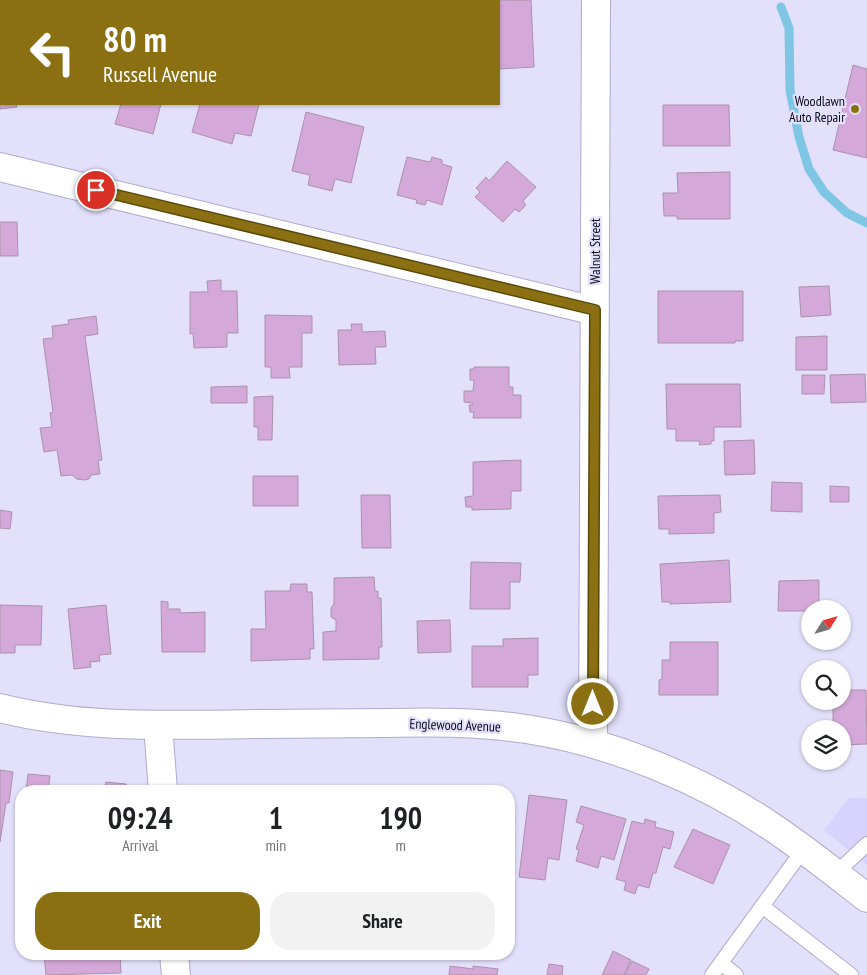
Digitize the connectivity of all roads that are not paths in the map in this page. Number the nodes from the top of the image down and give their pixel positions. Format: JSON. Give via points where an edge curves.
{"nodes":[{"id":1,"x":596,"y":0,"type":"edge"},
{"id":2,"x":0,"y":168,"type":"edge"},
{"id":3,"x":595,"y":310,"type":"junction"},
{"id":4,"x":0,"y":708,"type":"edge"},
{"id":5,"x":158,"y":725,"type":"junction"},
{"id":6,"x":593,"y":743,"type":"junction"},
{"id":7,"x":163,"y":785,"type":"edge"},
{"id":8,"x":867,"y":844,"type":"edge"},
{"id":9,"x":804,"y":850,"type":"junction"},
{"id":10,"x":835,"y":874,"type":"junction"},
{"id":11,"x":867,"y":898,"type":"edge"},
{"id":12,"x":762,"y":906,"type":"junction"},
{"id":13,"x":175,"y":960,"type":"edge"},
{"id":14,"x":721,"y":963,"type":"junction"},
{"id":15,"x":176,"y":975,"type":"edge"},
{"id":16,"x":712,"y":975,"type":"edge"},
{"id":17,"x":736,"y":975,"type":"edge"},
{"id":18,"x":851,"y":975,"type":"edge"}],
"edges":[{"from":1,"to":3,"type":"street","name":"Walnut Street"},
{"from":2,"to":3,"type":"street"},
{"from":3,"to":6,"type":"street","name":"Walnut Street"},
{"from":4,"to":5,"type":"street","name":"Englewood Avenue","via":[[79,722]]},
{"from":5,"to":6,"type":"street","name":"Englewood Avenue","via":[[459,722],[526,729]]},
{"from":5,"to":7,"type":"street"},
{"from":6,"to":9,"type":"street","name":"Englewood Avenue","via":[[656,766],[713,792],[771,826]]},
{"from":8,"to":10,"type":"lane"},
{"from":9,"to":10,"type":"street","name":"Englewood Avenue"},
{"from":9,"to":12,"type":"lane"},
{"from":10,"to":11,"type":"street","name":"Englewood Avenue"},
{"from":12,"to":14,"type":"lane"},
{"from":12,"to":18,"type":"lane"},
{"from":13,"to":15,"type":"street"},
{"from":14,"to":16,"type":"lane"},
{"from":14,"to":17,"type":"lane"}]}
